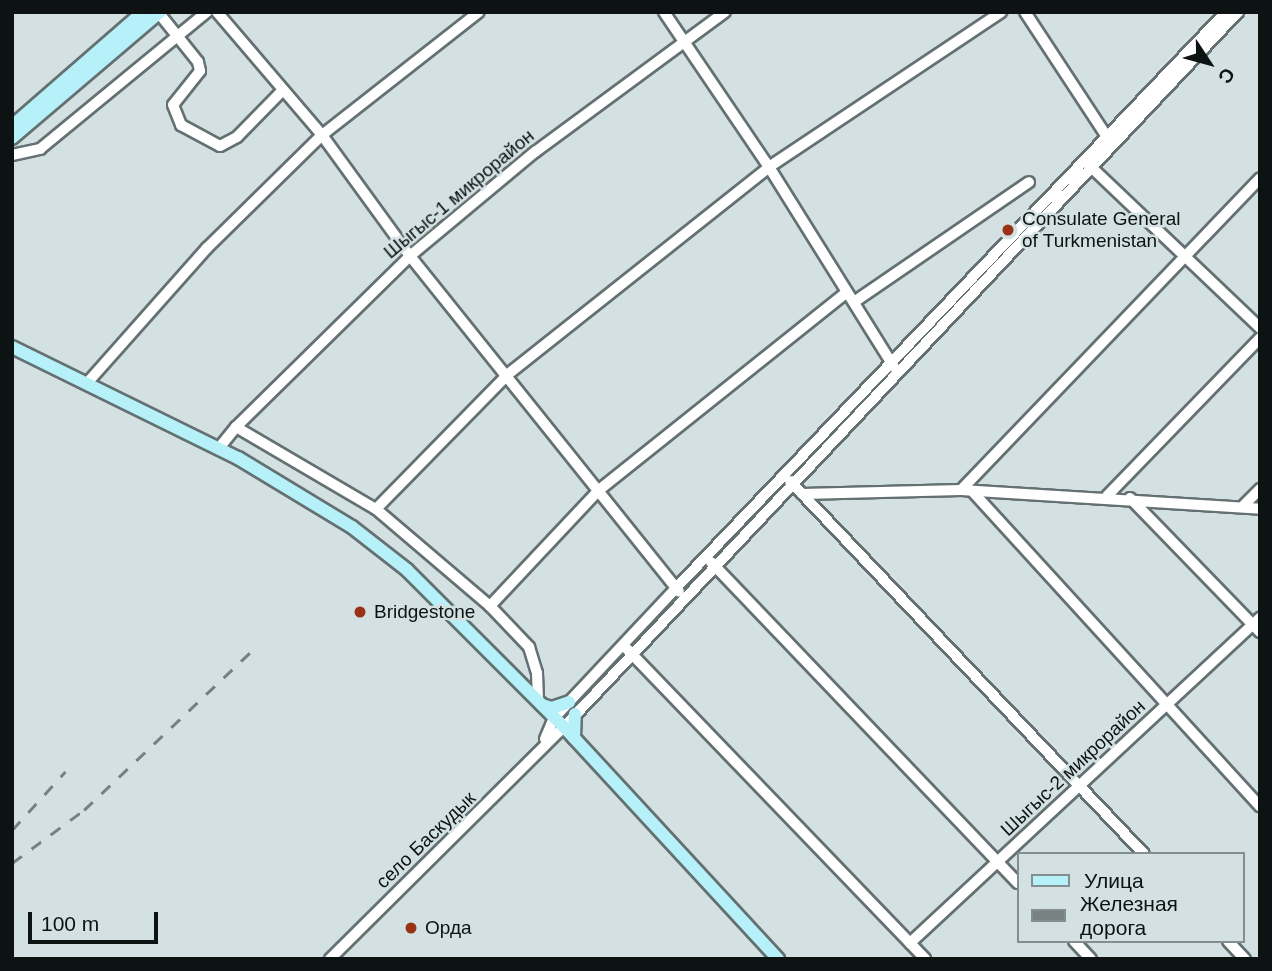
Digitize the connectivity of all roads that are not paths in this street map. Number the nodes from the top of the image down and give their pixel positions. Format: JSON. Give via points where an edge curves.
{"nodes":[{"id":1,"x":144,"y":12,"type":"edge"},
{"id":2,"x":207,"y":12,"type":"edge"},
{"id":3,"x":218,"y":12,"type":"edge"},
{"id":4,"x":478,"y":12,"type":"edge"},
{"id":5,"x":664,"y":12,"type":"edge"},
{"id":6,"x":725,"y":12,"type":"edge"},
{"id":7,"x":1001,"y":12,"type":"edge"},
{"id":8,"x":1025,"y":12,"type":"edge"},
{"id":9,"x":1226,"y":12,"type":"edge"},
{"id":10,"x":1238,"y":12,"type":"edge"},
{"id":11,"x":159,"y":13,"type":"edge"},
{"id":12,"x":178,"y":37,"type":"junction"},
{"id":13,"x":682,"y":41,"type":"junction"},
{"id":14,"x":283,"y":90,"type":"junction"},
{"id":15,"x":12,"y":126,"type":"edge"},
{"id":16,"x":322,"y":135,"type":"junction"},
{"id":17,"x":12,"y":138,"type":"edge"},
{"id":18,"x":1110,"y":142,"type":"junction"},
{"id":19,"x":12,"y":155,"type":"edge"},
{"id":20,"x":1088,"y":165,"type":"junction"},
{"id":21,"x":769,"y":167,"type":"junction"},
{"id":22,"x":1260,"y":178,"type":"edge"},
{"id":23,"x":1029,"y":181,"type":"dead end"},
{"id":24,"x":410,"y":256,"type":"junction"},
{"id":25,"x":1183,"y":257,"type":"junction"},
{"id":26,"x":848,"y":292,"type":"junction"},
{"id":27,"x":854,"y":302,"type":"junction"},
{"id":28,"x":1260,"y":328,"type":"edge"},
{"id":29,"x":1260,"y":338,"type":"edge"},
{"id":30,"x":12,"y":347,"type":"edge"},
{"id":31,"x":895,"y":368,"type":"junction"},
{"id":32,"x":507,"y":375,"type":"junction"},
{"id":33,"x":88,"y":382,"type":"junction"},
{"id":34,"x":236,"y":427,"type":"junction"},
{"id":35,"x":219,"y":448,"type":"junction"},
{"id":36,"x":784,"y":475,"type":"junction"},
{"id":37,"x":793,"y":484,"type":"junction"},
{"id":38,"x":1260,"y":489,"type":"edge"},
{"id":39,"x":599,"y":490,"type":"junction"},
{"id":40,"x":966,"y":490,"type":"junction"},
{"id":41,"x":802,"y":494,"type":"junction"},
{"id":42,"x":1107,"y":496,"type":"junction"},
{"id":43,"x":1130,"y":498,"type":"junction"},
{"id":44,"x":1244,"y":505,"type":"junction"},
{"id":45,"x":376,"y":509,"type":"junction"},
{"id":46,"x":1260,"y":509,"type":"edge"},
{"id":47,"x":707,"y":557,"type":"junction"},
{"id":48,"x":715,"y":566,"type":"junction"},
{"id":49,"x":676,"y":588,"type":"junction"},
{"id":50,"x":685,"y":598,"type":"junction"},
{"id":51,"x":490,"y":606,"type":"junction"},
{"id":52,"x":1258,"y":625,"type":"edge"},
{"id":53,"x":623,"y":645,"type":"junction"},
{"id":54,"x":631,"y":653,"type":"junction"},
{"id":55,"x":540,"y":703,"type":"junction"},
{"id":56,"x":1166,"y":705,"type":"junction"},
{"id":57,"x":572,"y":708,"type":"junction"},
{"id":58,"x":559,"y":723,"type":"junction"},
{"id":59,"x":574,"y":738,"type":"junction"},
{"id":60,"x":1080,"y":789,"type":"junction"},
{"id":61,"x":1260,"y":806,"type":"edge"},
{"id":62,"x":1141,"y":852,"type":"edge"},
{"id":63,"x":998,"y":863,"type":"junction"},
{"id":64,"x":1016,"y":881,"type":"edge"},
{"id":65,"x":910,"y":943,"type":"junction"},
{"id":66,"x":1076,"y":943,"type":"edge"},
{"id":67,"x":1230,"y":943,"type":"edge"},
{"id":68,"x":330,"y":959,"type":"edge"},
{"id":69,"x":778,"y":959,"type":"edge"},
{"id":70,"x":925,"y":959,"type":"edge"},
{"id":71,"x":1091,"y":959,"type":"edge"},
{"id":72,"x":1245,"y":959,"type":"edge"}],
"edges":[{"from":1,"to":15,"type":"main road"},
{"from":2,"to":12,"type":"street"},
{"from":3,"to":14,"type":"street"},
{"from":4,"to":16,"type":"street"},
{"from":5,"to":13,"type":"street"},
{"from":6,"to":13,"type":"street","name":"Шыгыс-1 микрорайон"},
{"from":7,"to":21,"type":"street"},
{"from":8,"to":18,"type":"street"},
{"from":9,"to":18,"type":"street"},
{"from":10,"to":18,"type":"street"},
{"from":11,"to":12,"type":"street"},
{"from":11,"to":17,"type":"main road"},
{"from":12,"to":14,"type":"street","via":[[200,71],[173,105],[173,113],[181,125],[220,146],[237,138]]},
{"from":12,"to":19,"type":"street","via":[[40,149]]},
{"from":13,"to":21,"type":"street"},
{"from":13,"to":24,"type":"street","name":"Шыгыс-1 микрорайон","via":[[535,152]]},
{"from":14,"to":16,"type":"street"},
{"from":16,"to":24,"type":"street"},
{"from":16,"to":33,"type":"street","via":[[207,248]]},
{"from":18,"to":20,"type":"street"},
{"from":20,"to":25,"type":"street"},
{"from":20,"to":31,"type":"street"},
{"from":21,"to":26,"type":"street"},
{"from":21,"to":32,"type":"street"},
{"from":22,"to":25,"type":"street"},
{"from":23,"to":27,"type":"street"},
{"from":24,"to":32,"type":"street"},
{"from":24,"to":34,"type":"street","name":"Шыгыс-1 микрорайон"},
{"from":25,"to":28,"type":"street"},
{"from":25,"to":40,"type":"street"},
{"from":26,"to":27,"type":"street"},
{"from":26,"to":39,"type":"street"},
{"from":27,"to":31,"type":"street"},
{"from":29,"to":42,"type":"street"},
{"from":30,"to":33,"type":"main road"},
{"from":31,"to":36,"type":"street"},
{"from":31,"to":37,"type":"street"},
{"from":32,"to":39,"type":"street"},
{"from":32,"to":45,"type":"street"},
{"from":33,"to":35,"type":"main road"},
{"from":34,"to":35,"type":"street","name":"Шыгыс-1 микрорайон"},
{"from":34,"to":45,"type":"street"},
{"from":35,"to":55,"type":"main road","via":[[363,536],[407,570]]},
{"from":36,"to":37,"type":"street"},
{"from":36,"to":47,"type":"street"},
{"from":37,"to":41,"type":"street"},
{"from":37,"to":48,"type":"street"},
{"from":38,"to":44,"type":"street"},
{"from":39,"to":49,"type":"street"},
{"from":39,"to":51,"type":"street"},
{"from":40,"to":41,"type":"street"},
{"from":40,"to":42,"type":"street"},
{"from":40,"to":56,"type":"street"},
{"from":41,"to":60,"type":"street"},
{"from":42,"to":43,"type":"street"},
{"from":43,"to":44,"type":"street"},
{"from":43,"to":52,"type":"street"},
{"from":44,"to":46,"type":"street"},
{"from":45,"to":51,"type":"street"},
{"from":47,"to":48,"type":"street"},
{"from":47,"to":49,"type":"street"},
{"from":48,"to":50,"type":"street"},
{"from":48,"to":63,"type":"street"},
{"from":49,"to":50,"type":"street"},
{"from":49,"to":53,"type":"street"},
{"from":50,"to":54,"type":"street"},
{"from":51,"to":55,"type":"street","via":[[529,648]]},
{"from":52,"to":56,"type":"street","name":"Шыгыс-2 микрорайон"},
{"from":53,"to":54,"type":"street"},
{"from":53,"to":57,"type":"street"},
{"from":54,"to":57,"type":"street"},
{"from":54,"to":65,"type":"street"},
{"from":55,"to":57,"type":"main road"},
{"from":55,"to":58,"type":"main road"},
{"from":56,"to":60,"type":"street","name":"Шыгыс-2 микрорайон"},
{"from":56,"to":61,"type":"street"},
{"from":57,"to":58,"type":"street","name":"село Баскудык"},
{"from":57,"to":59,"type":"main road"},
{"from":58,"to":59,"type":"main road"},
{"from":58,"to":68,"type":"street","name":"село Баскудык","via":[[491,801]]},
{"from":59,"to":69,"type":"main road"},
{"from":60,"to":62,"type":"street"},
{"from":60,"to":63,"type":"street","name":"Шыгыс-2 микрорайон"},
{"from":63,"to":64,"type":"street"},
{"from":63,"to":65,"type":"street","name":"Шыгыс-2 микрорайон"},
{"from":65,"to":70,"type":"street"},
{"from":66,"to":71,"type":"street"},
{"from":67,"to":72,"type":"street"}]}
